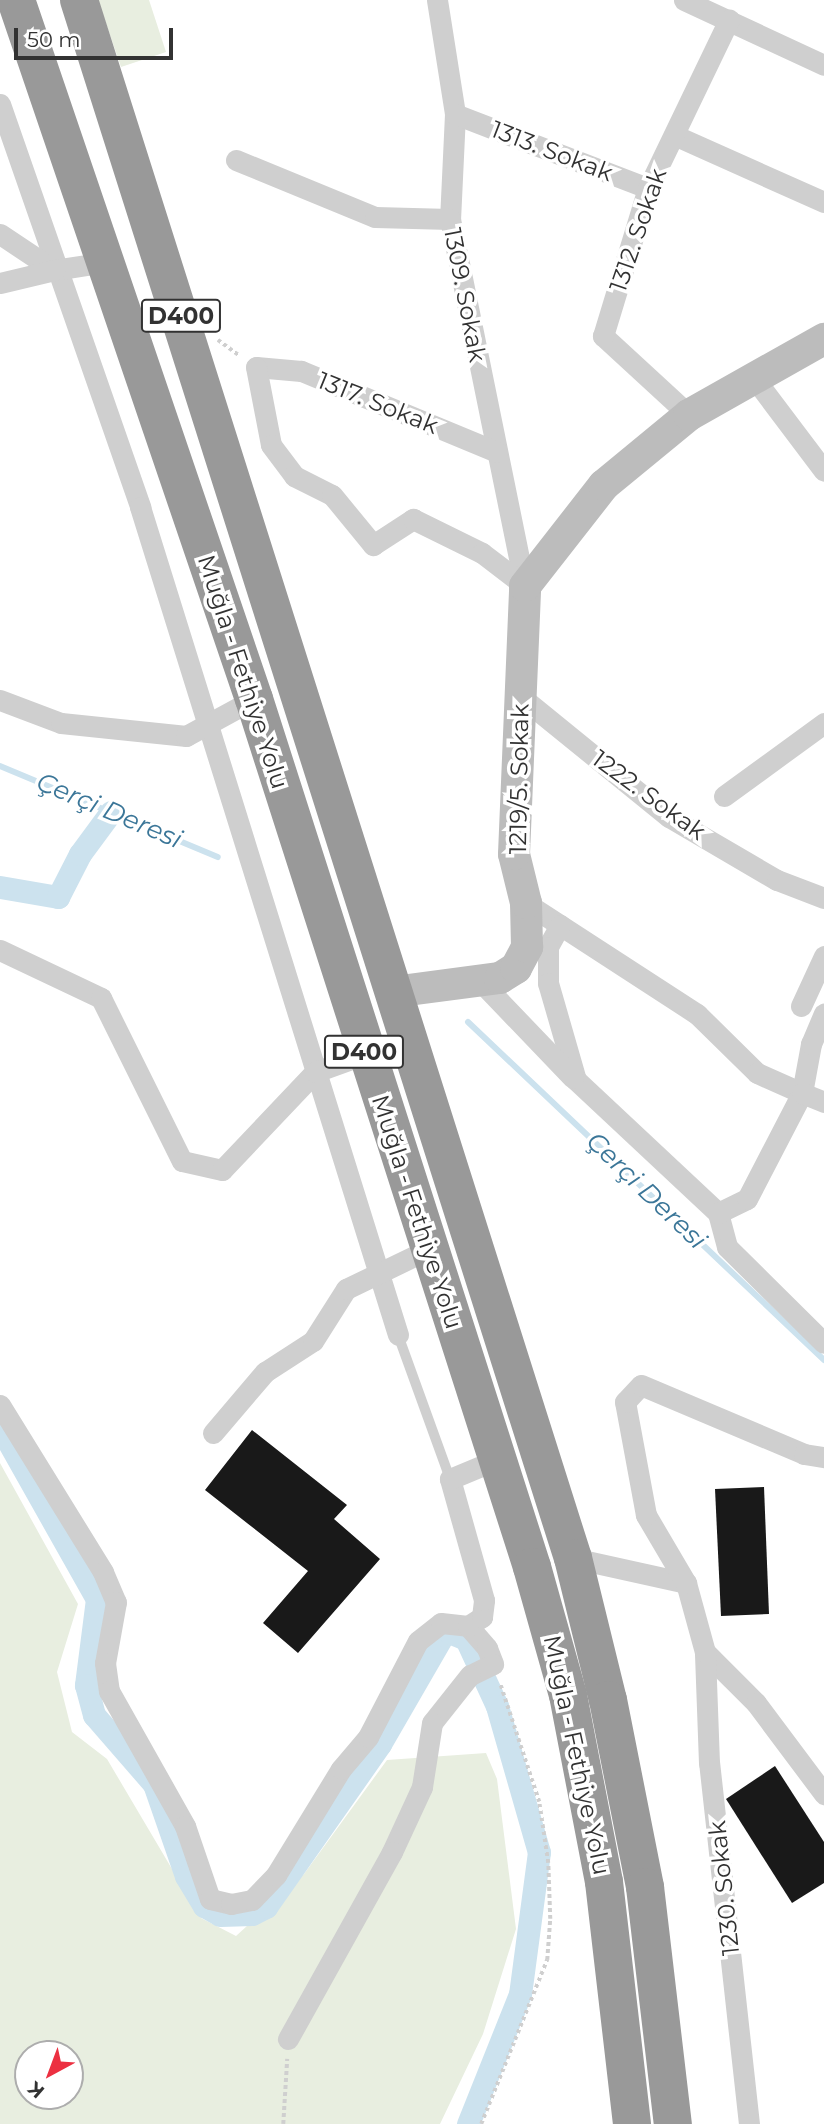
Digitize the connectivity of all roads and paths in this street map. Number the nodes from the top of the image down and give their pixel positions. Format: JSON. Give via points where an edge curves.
{"nodes":[{"id":1,"x":16,"y":0,"type":"edge"},
{"id":2,"x":79,"y":0,"type":"edge"},
{"id":3,"x":437,"y":0,"type":"edge"},
{"id":4,"x":684,"y":0,"type":"edge"},
{"id":5,"x":729,"y":20,"type":"junction"},
{"id":6,"x":824,"y":65,"type":"edge"},
{"id":7,"x":0,"y":104,"type":"edge"},
{"id":8,"x":455,"y":114,"type":"junction"},
{"id":9,"x":674,"y":135,"type":"junction"},
{"id":10,"x":236,"y":160,"type":"dead end"},
{"id":11,"x":648,"y":188,"type":"junction"},
{"id":12,"x":824,"y":202,"type":"edge"},
{"id":13,"x":450,"y":219,"type":"junction"},
{"id":14,"x":0,"y":234,"type":"edge"},
{"id":15,"x":106,"y":262,"type":"junction"},
{"id":16,"x":54,"y":270,"type":"junction"},
{"id":17,"x":0,"y":283,"type":"edge"},
{"id":18,"x":824,"y":339,"type":"edge"},
{"id":19,"x":754,"y":378,"type":"junction"},
{"id":20,"x":690,"y":415,"type":"junction"},
{"id":21,"x":497,"y":452,"type":"junction"},
{"id":22,"x":824,"y":471,"type":"edge"},
{"id":23,"x":525,"y":586,"type":"junction"},
{"id":24,"x":520,"y":696,"type":"junction"},
{"id":25,"x":254,"y":699,"type":"junction"},
{"id":26,"x":0,"y":700,"type":"edge"},
{"id":27,"x":824,"y":723,"type":"edge"},
{"id":28,"x":208,"y":724,"type":"junction"},
{"id":29,"x":724,"y":796,"type":"dead end"},
{"id":30,"x":824,"y":898,"type":"edge"},
{"id":31,"x":526,"y":903,"type":"junction"},
{"id":32,"x":560,"y":925,"type":"junction"},
{"id":33,"x":0,"y":950,"type":"edge"},
{"id":34,"x":824,"y":956,"type":"edge"},
{"id":35,"x":480,"y":981,"type":"junction"},
{"id":36,"x":393,"y":992,"type":"junction"},
{"id":37,"x":801,"y":1006,"type":"dead end"},
{"id":38,"x":824,"y":1014,"type":"edge"},
{"id":39,"x":365,"y":1054,"type":"junction"},
{"id":40,"x":315,"y":1072,"type":"junction"},
{"id":41,"x":576,"y":1080,"type":"junction"},
{"id":42,"x":802,"y":1093,"type":"junction"},
{"id":43,"x":824,"y":1102,"type":"edge"},
{"id":44,"x":718,"y":1213,"type":"junction"},
{"id":45,"x":431,"y":1248,"type":"junction"},
{"id":46,"x":378,"y":1273,"type":"junction"},
{"id":47,"x":398,"y":1335,"type":"joint"},
{"id":48,"x":824,"y":1343,"type":"edge"},
{"id":49,"x":0,"y":1405,"type":"edge"},
{"id":50,"x":213,"y":1433,"type":"dead end"},
{"id":51,"x":824,"y":1457,"type":"edge"},
{"id":52,"x":498,"y":1459,"type":"junction"},
{"id":53,"x":450,"y":1479,"type":"junction"},
{"id":54,"x":573,"y":1558,"type":"junction"},
{"id":55,"x":686,"y":1583,"type":"junction"},
{"id":56,"x":468,"y":1626,"type":"junction"},
{"id":57,"x":705,"y":1651,"type":"junction"},
{"id":58,"x":493,"y":1664,"type":"junction"},
{"id":59,"x":824,"y":1794,"type":"edge"},
{"id":60,"x":288,"y":2039,"type":"joint"},
{"id":61,"x":283,"y":2124,"type":"edge"},
{"id":62,"x":481,"y":2124,"type":"edge"},
{"id":63,"x":632,"y":2124,"type":"edge"},
{"id":64,"x":673,"y":2124,"type":"edge"},
{"id":65,"x":749,"y":2124,"type":"edge"}],
"edges":[{"from":1,"to":15,"type":"highway","name":"Muğla - Fethiye Yolu","number":"D400"},
{"from":2,"to":36,"type":"highway","name":"Muğla - Fethiye Yolu","number":"D400"},
{"from":3,"to":8,"type":"street","name":"1309. Sokak"},
{"from":4,"to":5,"type":"street"},
{"from":5,"to":6,"type":"street"},
{"from":5,"to":9,"type":"street","name":"1312. Sokak"},
{"from":7,"to":16,"type":"street"},
{"from":8,"to":11,"type":"street","name":"1313. Sokak"},
{"from":8,"to":13,"type":"street","name":"1309. Sokak"},
{"from":9,"to":11,"type":"street","name":"1312. Sokak"},
{"from":9,"to":12,"type":"street"},
{"from":10,"to":13,"type":"street","via":[[376,217]]},
{"from":11,"to":20,"type":"street","name":"1312. Sokak","via":[[603,336]]},
{"from":13,"to":21,"type":"street","name":"1309. Sokak"},
{"from":14,"to":16,"type":"street"},
{"from":15,"to":16,"type":"street"},
{"from":15,"to":25,"type":"highway","name":"Muğla - Fethiye Yolu","number":"D400"},
{"from":16,"to":17,"type":"street"},
{"from":16,"to":28,"type":"street","via":[[139,508]]},
{"from":18,"to":19,"type":"street"},
{"from":19,"to":20,"type":"street"},
{"from":19,"to":22,"type":"street"},
{"from":20,"to":23,"type":"street","via":[[604,485]]},
{"from":21,"to":23,"type":"street","name":"1309. Sokak"},
{"from":21,"to":23,"type":"street","name":"1317. Sokak","via":[[301,371],[256,367],[271,445],[294,476],[332,495],[373,545],[414,519],[482,553]]},
{"from":23,"to":24,"type":"street","name":"1219/5. Sokak"},
{"from":24,"to":30,"type":"street","name":"1222. Sokak","via":[[669,817],[777,880]]},
{"from":24,"to":31,"type":"street","name":"1219/5. Sokak","via":[[514,854]]},
{"from":25,"to":28,"type":"street"},
{"from":25,"to":39,"type":"highway","name":"Muğla - Fethiye Yolu","number":"D400"},
{"from":26,"to":28,"type":"street","via":[[61,723],[186,736]]},
{"from":27,"to":29,"type":"street"},
{"from":28,"to":40,"type":"street"},
{"from":31,"to":32,"type":"street"},
{"from":31,"to":35,"type":"street","name":"1219/5. Sokak","via":[[527,947],[516,968],[500,978]]},
{"from":32,"to":41,"type":"street","via":[[548,947],[548,983]]},
{"from":32,"to":42,"type":"street","via":[[697,1014],[757,1073]]},
{"from":33,"to":40,"type":"street","via":[[101,998],[182,1161],[222,1170]]},
{"from":34,"to":37,"type":"street"},
{"from":35,"to":36,"type":"street","name":"1219/5. Sokak"},
{"from":35,"to":41,"type":"street"},
{"from":36,"to":54,"type":"highway","name":"Muğla - Fethiye Yolu","number":"D400"},
{"from":38,"to":42,"type":"street","via":[[811,1044]]},
{"from":39,"to":40,"type":"street"},
{"from":39,"to":45,"type":"highway","name":"Muğla - Fethiye Yolu","number":"D400"},
{"from":40,"to":46,"type":"street"},
{"from":41,"to":44,"type":"street"},
{"from":42,"to":43,"type":"street"},
{"from":42,"to":44,"type":"street","via":[[747,1199]]},
{"from":44,"to":48,"type":"street","via":[[727,1247]]},
{"from":45,"to":46,"type":"street"},
{"from":45,"to":52,"type":"highway","name":"Muğla - Fethiye Yolu","number":"D400"},
{"from":46,"to":47,"type":"street"},
{"from":46,"to":50,"type":"street","via":[[346,1289],[313,1341],[265,1372]]},
{"from":47,"to":53,"type":"lane"},
{"from":49,"to":56,"type":"street","via":[[103,1572],[116,1602],[105,1663],[109,1691],[185,1826],[210,1899],[231,1904],[252,1900],[260,1892],[276,1875],[341,1769],[368,1737],[418,1642],[441,1623]]},
{"from":51,"to":55,"type":"street","via":[[804,1454],[641,1385],[625,1402],[646,1515]]},
{"from":52,"to":53,"type":"street"},
{"from":52,"to":63,"type":"highway","name":"Muğla - Fethiye Yolu","number":"D400","via":[[576,1732],[604,1882]]},
{"from":53,"to":56,"type":"street","via":[[484,1600],[482,1617]]},
{"from":54,"to":55,"type":"street"},
{"from":54,"to":64,"type":"highway","name":"Muğla - Fethiye Yolu","number":"D400","via":[[608,1700],[645,1887]]},
{"from":55,"to":57,"type":"street"},
{"from":56,"to":58,"type":"street","via":[[487,1647]]},
{"from":57,"to":59,"type":"street","via":[[756,1703]]},
{"from":57,"to":65,"type":"street","name":"1230. Sokak","via":[[709,1763]]},
{"from":58,"to":60,"type":"street","via":[[470,1675],[432,1723],[422,1787],[392,1852]]},
{"from":58,"to":62,"type":"path","via":[[539,1802],[550,1919],[547,1960]]},
{"from":60,"to":61,"type":"path"}]}
